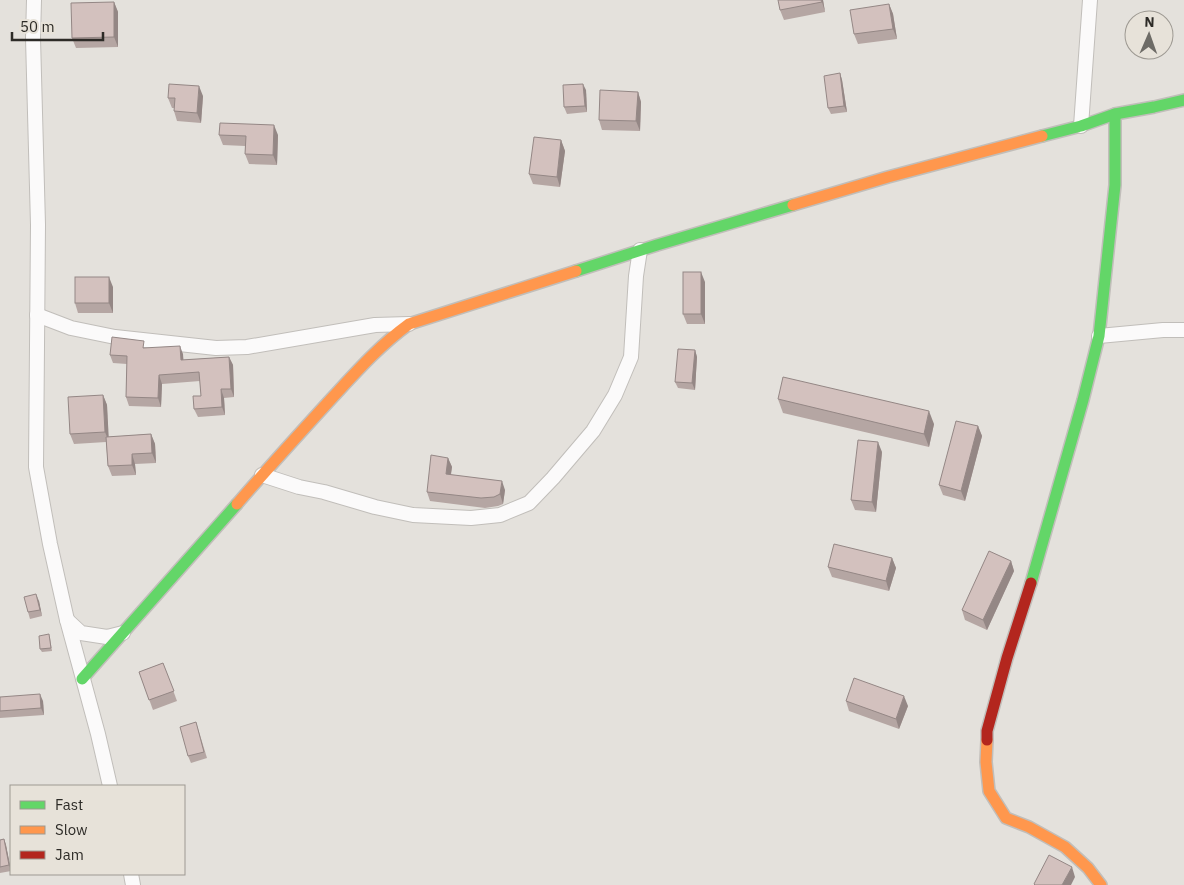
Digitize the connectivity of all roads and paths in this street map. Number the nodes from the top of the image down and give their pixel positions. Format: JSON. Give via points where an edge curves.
{"nodes":[{"id":1,"x":34,"y":0,"type":"edge"},
{"id":2,"x":1090,"y":0,"type":"edge"},
{"id":3,"x":1184,"y":100,"type":"edge"},
{"id":4,"x":1115,"y":114,"type":"junction"},
{"id":5,"x":1081,"y":126,"type":"junction"},
{"id":6,"x":640,"y":250,"type":"junction"},
{"id":7,"x":37,"y":314,"type":"junction"},
{"id":8,"x":409,"y":324,"type":"junction"},
{"id":9,"x":1184,"y":330,"type":"edge"},
{"id":10,"x":1099,"y":336,"type":"junction"},
{"id":11,"x":262,"y":475,"type":"junction"},
{"id":12,"x":67,"y":620,"type":"junction"},
{"id":13,"x":123,"y":633,"type":"junction"},
{"id":14,"x":82,"y":679,"type":"junction"},
{"id":15,"x":110,"y":785,"type":"edge"},
{"id":16,"x":1101,"y":885,"type":"edge"}],
"edges":[{"from":1,"to":7,"type":"street"},
{"from":2,"to":5,"type":"street"},
{"from":3,"to":4,"type":"street"},
{"from":4,"to":5,"type":"street"},
{"from":4,"to":10,"type":"street","via":[[1116,185]]},
{"from":5,"to":6,"type":"street","via":[[888,177]]},
{"from":6,"to":8,"type":"street"},
{"from":6,"to":11,"type":"street","via":[[631,357],[616,395],[594,431],[529,503],[500,515],[471,518],[413,515]]},
{"from":7,"to":8,"type":"street","via":[[71,328],[115,337],[216,348],[247,347],[375,325]]},
{"from":7,"to":12,"type":"street","via":[[36,467]]},
{"from":8,"to":11,"type":"street","via":[[368,359]]},
{"from":9,"to":10,"type":"street"},
{"from":10,"to":16,"type":"street","via":[[1036,570],[987,731],[986,762],[989,791],[1006,818],[1065,847]]},
{"from":11,"to":13,"type":"street"},
{"from":12,"to":13,"type":"street","via":[[81,633],[107,637]]},
{"from":12,"to":14,"type":"street"},
{"from":13,"to":14,"type":"street"},
{"from":14,"to":15,"type":"street"}]}
